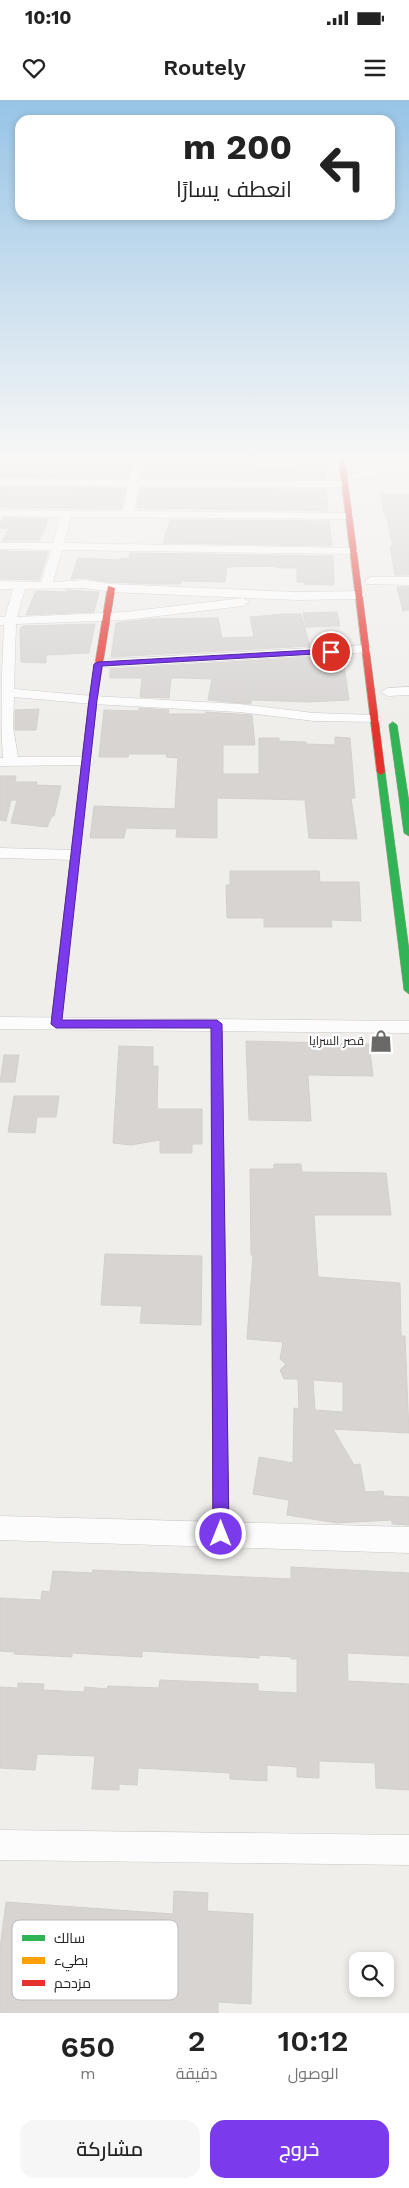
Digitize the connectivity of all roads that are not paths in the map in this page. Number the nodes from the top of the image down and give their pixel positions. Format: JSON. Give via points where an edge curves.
{"nodes":[{"id":1,"x":55,"y":549,"type":"edge"},
{"id":2,"x":251,"y":549,"type":"edge"},
{"id":3,"x":354,"y":551,"type":"joint"},
{"id":4,"x":369,"y":566,"type":"dead end"},
{"id":5,"x":371,"y":581,"type":"junction"},
{"id":6,"x":409,"y":581,"type":"edge"},
{"id":7,"x":0,"y":585,"type":"edge"},
{"id":8,"x":20,"y":586,"type":"junction"},
{"id":9,"x":46,"y":586,"type":"junction"},
{"id":10,"x":112,"y":588,"type":"junction"},
{"id":11,"x":360,"y":595,"type":"junction"},
{"id":12,"x":374,"y":595,"type":"dead end"},
{"id":13,"x":298,"y":596,"type":"junction"},
{"id":14,"x":105,"y":617,"type":"junction"},
{"id":15,"x":5,"y":621,"type":"edge"},
{"id":16,"x":366,"y":649,"type":"junction"},
{"id":17,"x":98,"y":664,"type":"junction"},
{"id":18,"x":409,"y":691,"type":"edge"},
{"id":19,"x":4,"y":692,"type":"edge"},
{"id":20,"x":389,"y":696,"type":"joint"},
{"id":21,"x":93,"y":700,"type":"junction"},
{"id":22,"x":374,"y":719,"type":"junction"},
{"id":23,"x":402,"y":739,"type":"edge"},
{"id":24,"x":87,"y":761,"type":"junction"},
{"id":25,"x":6,"y":762,"type":"edge"},
{"id":26,"x":409,"y":833,"type":"edge"},
{"id":27,"x":0,"y":854,"type":"edge"},
{"id":28,"x":74,"y":855,"type":"junction"},
{"id":29,"x":409,"y":990,"type":"edge"},
{"id":30,"x":56,"y":1024,"type":"junction"},
{"id":31,"x":217,"y":1024,"type":"junction"},
{"id":32,"x":409,"y":1027,"type":"edge"},
{"id":33,"x":1,"y":1028,"type":"edge"},
{"id":34,"x":0,"y":1528,"type":"edge"},
{"id":35,"x":221,"y":1534,"type":"junction"},
{"id":36,"x":409,"y":1540,"type":"edge"},
{"id":37,"x":0,"y":1845,"type":"edge"},
{"id":38,"x":409,"y":1850,"type":"edge"}],
"edges":[{"from":1,"to":9,"type":"street"},
{"from":2,"to":3,"type":"street"},
{"from":3,"to":11,"type":"street"},
{"from":4,"to":5,"type":"street"},
{"from":5,"to":6,"type":"street"},
{"from":5,"to":12,"type":"street"},
{"from":7,"to":8,"type":"street"},
{"from":8,"to":9,"type":"street"},
{"from":8,"to":15,"type":"street"},
{"from":9,"to":10,"type":"street","via":[[85,584]]},
{"from":10,"to":13,"type":"street"},
{"from":10,"to":14,"type":"street"},
{"from":11,"to":13,"type":"street"},
{"from":11,"to":16,"type":"street"},
{"from":13,"to":14,"type":"street"},
{"from":14,"to":15,"type":"street"},
{"from":14,"to":17,"type":"street"},
{"from":15,"to":19,"type":"street"},
{"from":16,"to":17,"type":"street"},
{"from":16,"to":22,"type":"street"},
{"from":17,"to":21,"type":"street"},
{"from":18,"to":20,"type":"street"},
{"from":19,"to":21,"type":"street"},
{"from":19,"to":25,"type":"street"},
{"from":20,"to":23,"type":"street"},
{"from":21,"to":22,"type":"street"},
{"from":21,"to":24,"type":"street"},
{"from":22,"to":29,"type":"street"},
{"from":23,"to":26,"type":"street"},
{"from":24,"to":25,"type":"street"},
{"from":24,"to":28,"type":"street"},
{"from":27,"to":28,"type":"street"},
{"from":28,"to":30,"type":"street"},
{"from":30,"to":31,"type":"street"},
{"from":30,"to":33,"type":"street"},
{"from":31,"to":32,"type":"street"},
{"from":31,"to":35,"type":"street"},
{"from":34,"to":35,"type":"street"},
{"from":35,"to":36,"type":"street"},
{"from":37,"to":38,"type":"street"}]}
